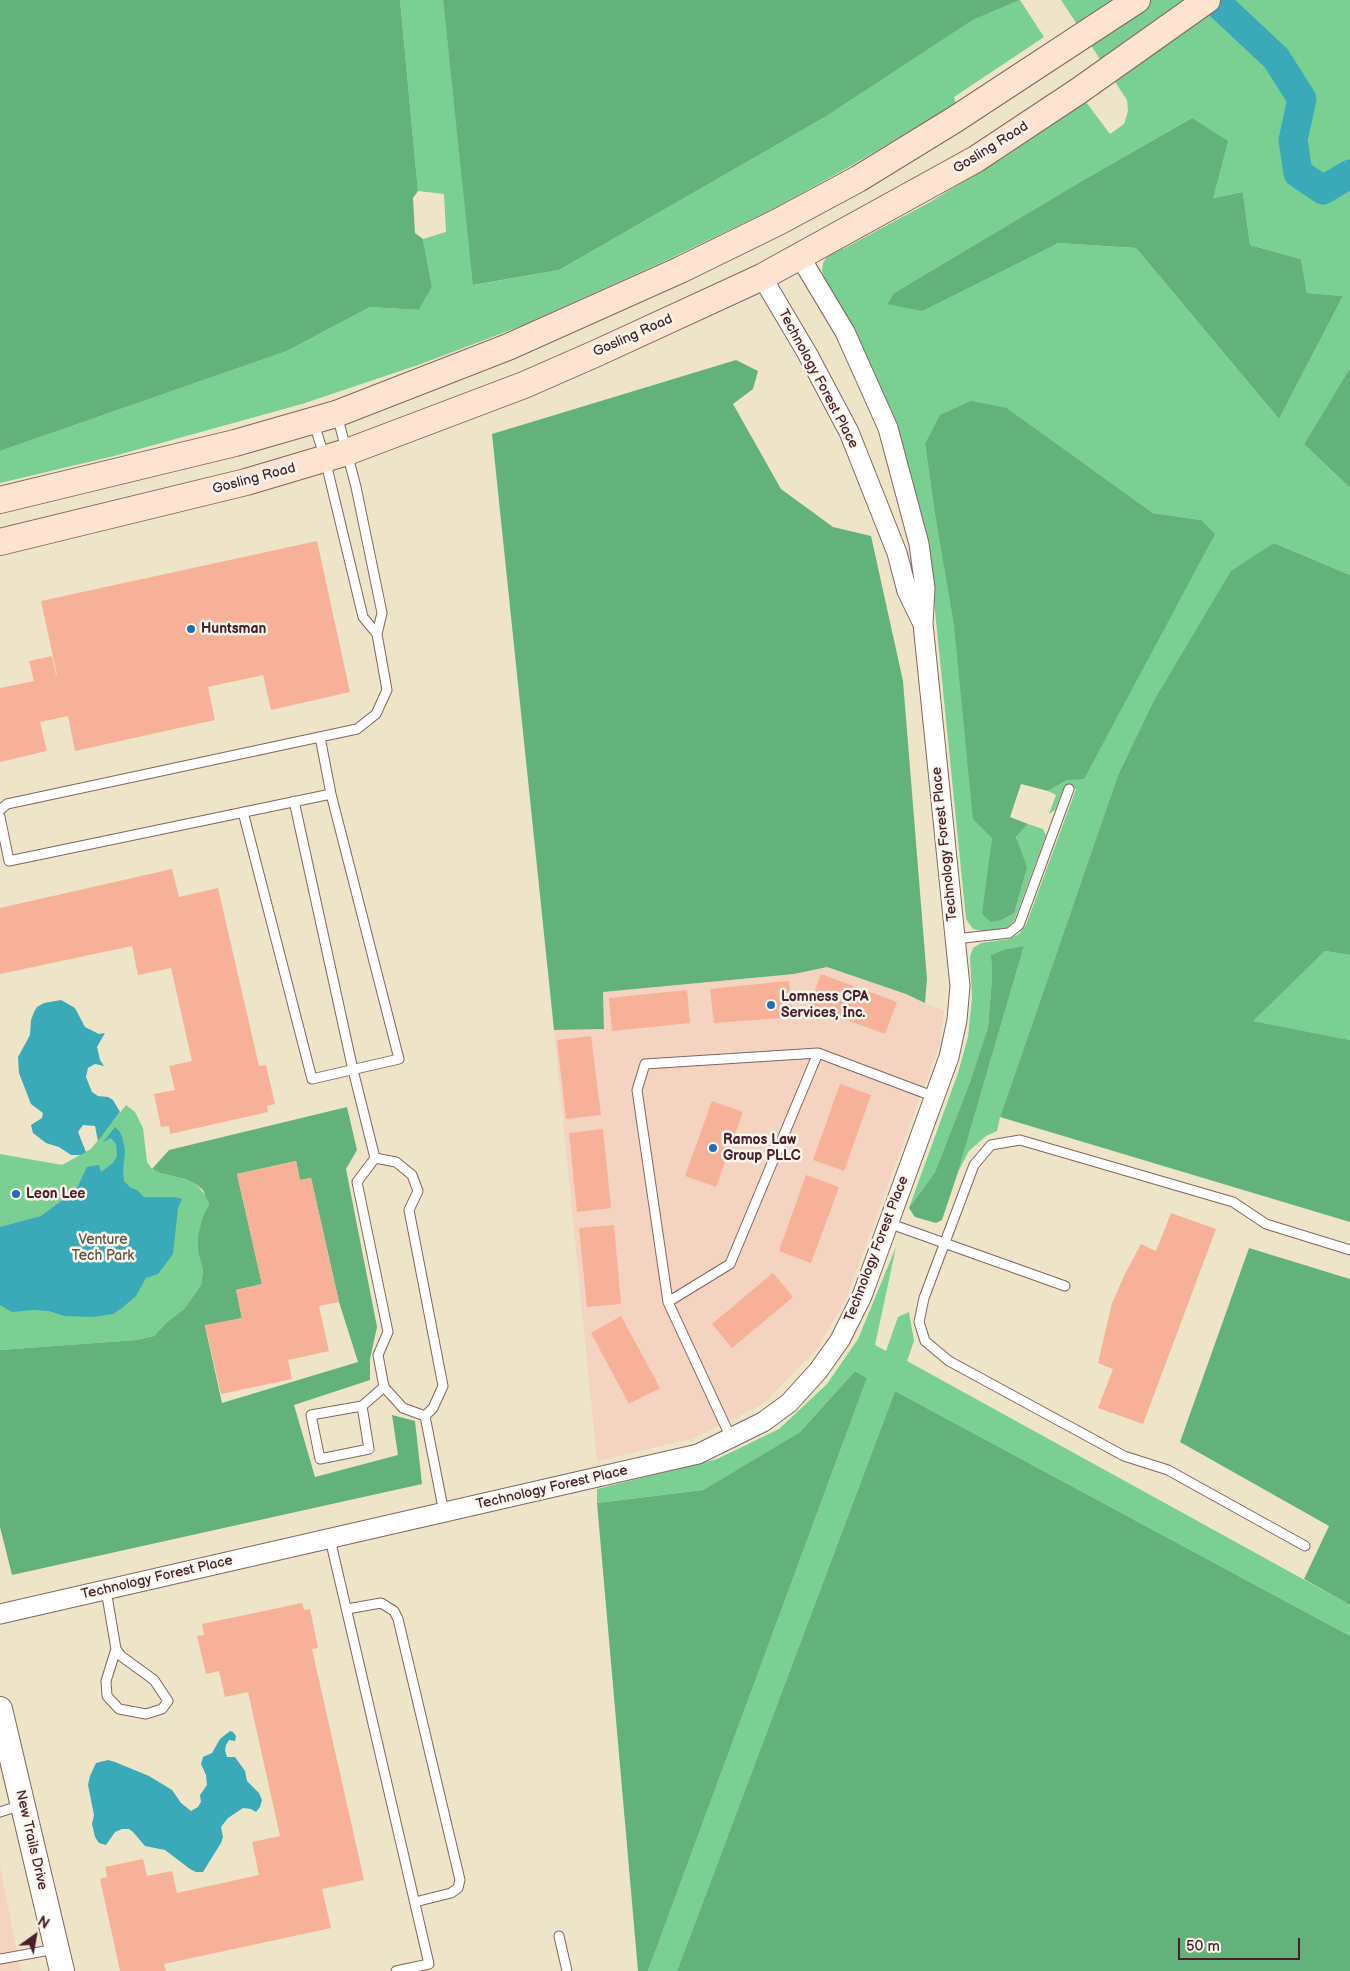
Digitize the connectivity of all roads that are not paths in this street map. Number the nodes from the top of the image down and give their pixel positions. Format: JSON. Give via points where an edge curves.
{"nodes":[{"id":1,"x":1137,"y":0,"type":"edge"},
{"id":2,"x":1207,"y":0,"type":"edge"},
{"id":3,"x":799,"y":255,"type":"junction"},
{"id":4,"x":762,"y":277,"type":"junction"},
{"id":5,"x":325,"y":417,"type":"junction"},
{"id":6,"x":336,"y":455,"type":"junction"},
{"id":7,"x":0,"y":500,"type":"edge"},
{"id":8,"x":0,"y":542,"type":"edge"},
{"id":9,"x":923,"y":624,"type":"junction"},
{"id":10,"x":377,"y":634,"type":"junction"},
{"id":11,"x":320,"y":737,"type":"junction"},
{"id":12,"x":1069,"y":789,"type":"dead end"},
{"id":13,"x":331,"y":794,"type":"junction"},
{"id":14,"x":294,"y":802,"type":"junction"},
{"id":15,"x":0,"y":810,"type":"edge"},
{"id":16,"x":243,"y":812,"type":"junction"},
{"id":17,"x":0,"y":817,"type":"edge"},
{"id":18,"x":955,"y":939,"type":"junction"},
{"id":19,"x":818,"y":1053,"type":"junction"},
{"id":20,"x":353,"y":1070,"type":"junction"},
{"id":21,"x":935,"y":1097,"type":"junction"},
{"id":22,"x":375,"y":1158,"type":"junction"},
{"id":23,"x":888,"y":1223,"type":"junction"},
{"id":24,"x":945,"y":1243,"type":"junction"},
{"id":25,"x":1350,"y":1250,"type":"edge"},
{"id":26,"x":1065,"y":1286,"type":"dead end"},
{"id":27,"x":668,"y":1302,"type":"junction"},
{"id":28,"x":384,"y":1387,"type":"junction"},
{"id":29,"x":362,"y":1406,"type":"junction"},
{"id":30,"x":425,"y":1416,"type":"junction"},
{"id":31,"x":731,"y":1438,"type":"junction"},
{"id":32,"x":444,"y":1513,"type":"junction"},
{"id":33,"x":330,"y":1539,"type":"junction"},
{"id":34,"x":1306,"y":1546,"type":"dead end"},
{"id":35,"x":106,"y":1590,"type":"junction"},
{"id":36,"x":347,"y":1609,"type":"junction"},
{"id":37,"x":0,"y":1614,"type":"edge"},
{"id":38,"x":116,"y":1649,"type":"junction"},
{"id":39,"x":0,"y":1709,"type":"edge"},
{"id":40,"x":22,"y":1804,"type":"junction"},
{"id":41,"x":0,"y":1812,"type":"edge"},
{"id":42,"x":415,"y":1902,"type":"junction"},
{"id":43,"x":559,"y":1936,"type":"dead end"},
{"id":44,"x":0,"y":1959,"type":"edge"},
{"id":45,"x":59,"y":1960,"type":"edge"},
{"id":46,"x":396,"y":1971,"type":"edge"},
{"id":47,"x":567,"y":1971,"type":"edge"}],
"edges":[{"from":1,"to":5,"type":"main road","via":[[858,179],[778,222],[508,347]]},
{"from":2,"to":3,"type":"main road","name":"Gosling Road","via":[[976,159]]},
{"from":3,"to":4,"type":"main road","name":"Gosling Road"},
{"from":3,"to":9,"type":"street","name":"Technology Forest Place","via":[[845,332],[888,428],[919,544],[925,588]]},
{"from":4,"to":6,"type":"main road","name":"Gosling Road","via":[[524,385]]},
{"from":4,"to":9,"type":"street","name":"Technology Forest Place","via":[[848,432],[898,553],[906,591]]},
{"from":5,"to":6,"type":"lane"},
{"from":5,"to":6,"type":"lane"},
{"from":5,"to":7,"type":"main road","via":[[235,443]]},
{"from":6,"to":8,"type":"main road","name":"Gosling Road","via":[[246,482]]},
{"from":6,"to":10,"type":"lane","via":[[363,617]]},
{"from":6,"to":10,"type":"lane","via":[[356,487],[382,613]]},
{"from":9,"to":18,"type":"street","name":"Technology Forest Place"},
{"from":10,"to":11,"type":"lane","via":[[387,690],[376,714],[357,729]]},
{"from":11,"to":13,"type":"lane"},
{"from":11,"to":15,"type":"lane","via":[[7,804]]},
{"from":12,"to":18,"type":"lane","via":[[1019,925],[1009,934]]},
{"from":13,"to":14,"type":"lane"},
{"from":13,"to":20,"type":"lane","via":[[399,1059]]},
{"from":14,"to":16,"type":"lane"},
{"from":14,"to":20,"type":"lane"},
{"from":16,"to":17,"type":"lane","via":[[9,861]]},
{"from":16,"to":20,"type":"lane","via":[[312,1079]]},
{"from":18,"to":21,"type":"street","name":"Technology Forest Place","via":[[960,986],[958,1020]]},
{"from":19,"to":21,"type":"lane"},
{"from":19,"to":27,"type":"lane","via":[[730,1264]]},
{"from":19,"to":27,"type":"lane","via":[[645,1064],[637,1090]]},
{"from":20,"to":22,"type":"lane"},
{"from":21,"to":23,"type":"street","name":"Technology Forest Place"},
{"from":22,"to":28,"type":"lane","via":[[357,1182],[388,1332],[378,1355]]},
{"from":22,"to":30,"type":"lane","via":[[396,1162],[412,1175],[418,1191],[410,1210],[443,1386],[433,1408]]},
{"from":23,"to":24,"type":"lane"},
{"from":23,"to":31,"type":"street","name":"Technology Forest Place","via":[[862,1296],[840,1340],[818,1371],[788,1404],[763,1422]]},
{"from":24,"to":25,"type":"lane","via":[[974,1165],[991,1145],[1020,1140],[1233,1202],[1266,1224]]},
{"from":24,"to":26,"type":"lane"},
{"from":24,"to":34,"type":"lane","via":[[924,1298],[919,1322],[925,1341],[949,1361],[1124,1456],[1168,1470]]},
{"from":27,"to":31,"type":"lane"},
{"from":28,"to":29,"type":"lane"},
{"from":28,"to":30,"type":"lane","via":[[403,1408]]},
{"from":29,"to":29,"type":"lane","via":[[369,1449],[320,1458],[311,1415]]},
{"from":30,"to":32,"type":"lane"},
{"from":31,"to":32,"type":"street","name":"Technology Forest Place","via":[[698,1454]]},
{"from":32,"to":33,"type":"street","name":"Technology Forest Place"},
{"from":33,"to":35,"type":"street","name":"Technology Forest Place"},
{"from":33,"to":36,"type":"lane"},
{"from":35,"to":37,"type":"street","name":"Technology Forest Place"},
{"from":35,"to":38,"type":"lane"},
{"from":36,"to":42,"type":"lane"},
{"from":36,"to":42,"type":"lane","via":[[381,1603],[394,1611],[398,1619],[460,1880],[458,1888],[451,1893]]},
{"from":38,"to":38,"type":"lane","via":[[106,1681],[106,1696],[119,1709],[146,1714],[162,1709],[168,1701],[154,1680]]},
{"from":39,"to":40,"type":"street","name":"New Trails Drive"},
{"from":40,"to":41,"type":"lane"},
{"from":40,"to":45,"type":"street","name":"New Trails Drive"},
{"from":42,"to":46,"type":"lane","via":[[429,1964]]},
{"from":43,"to":47,"type":"lane"},
{"from":44,"to":45,"type":"lane"}]}
